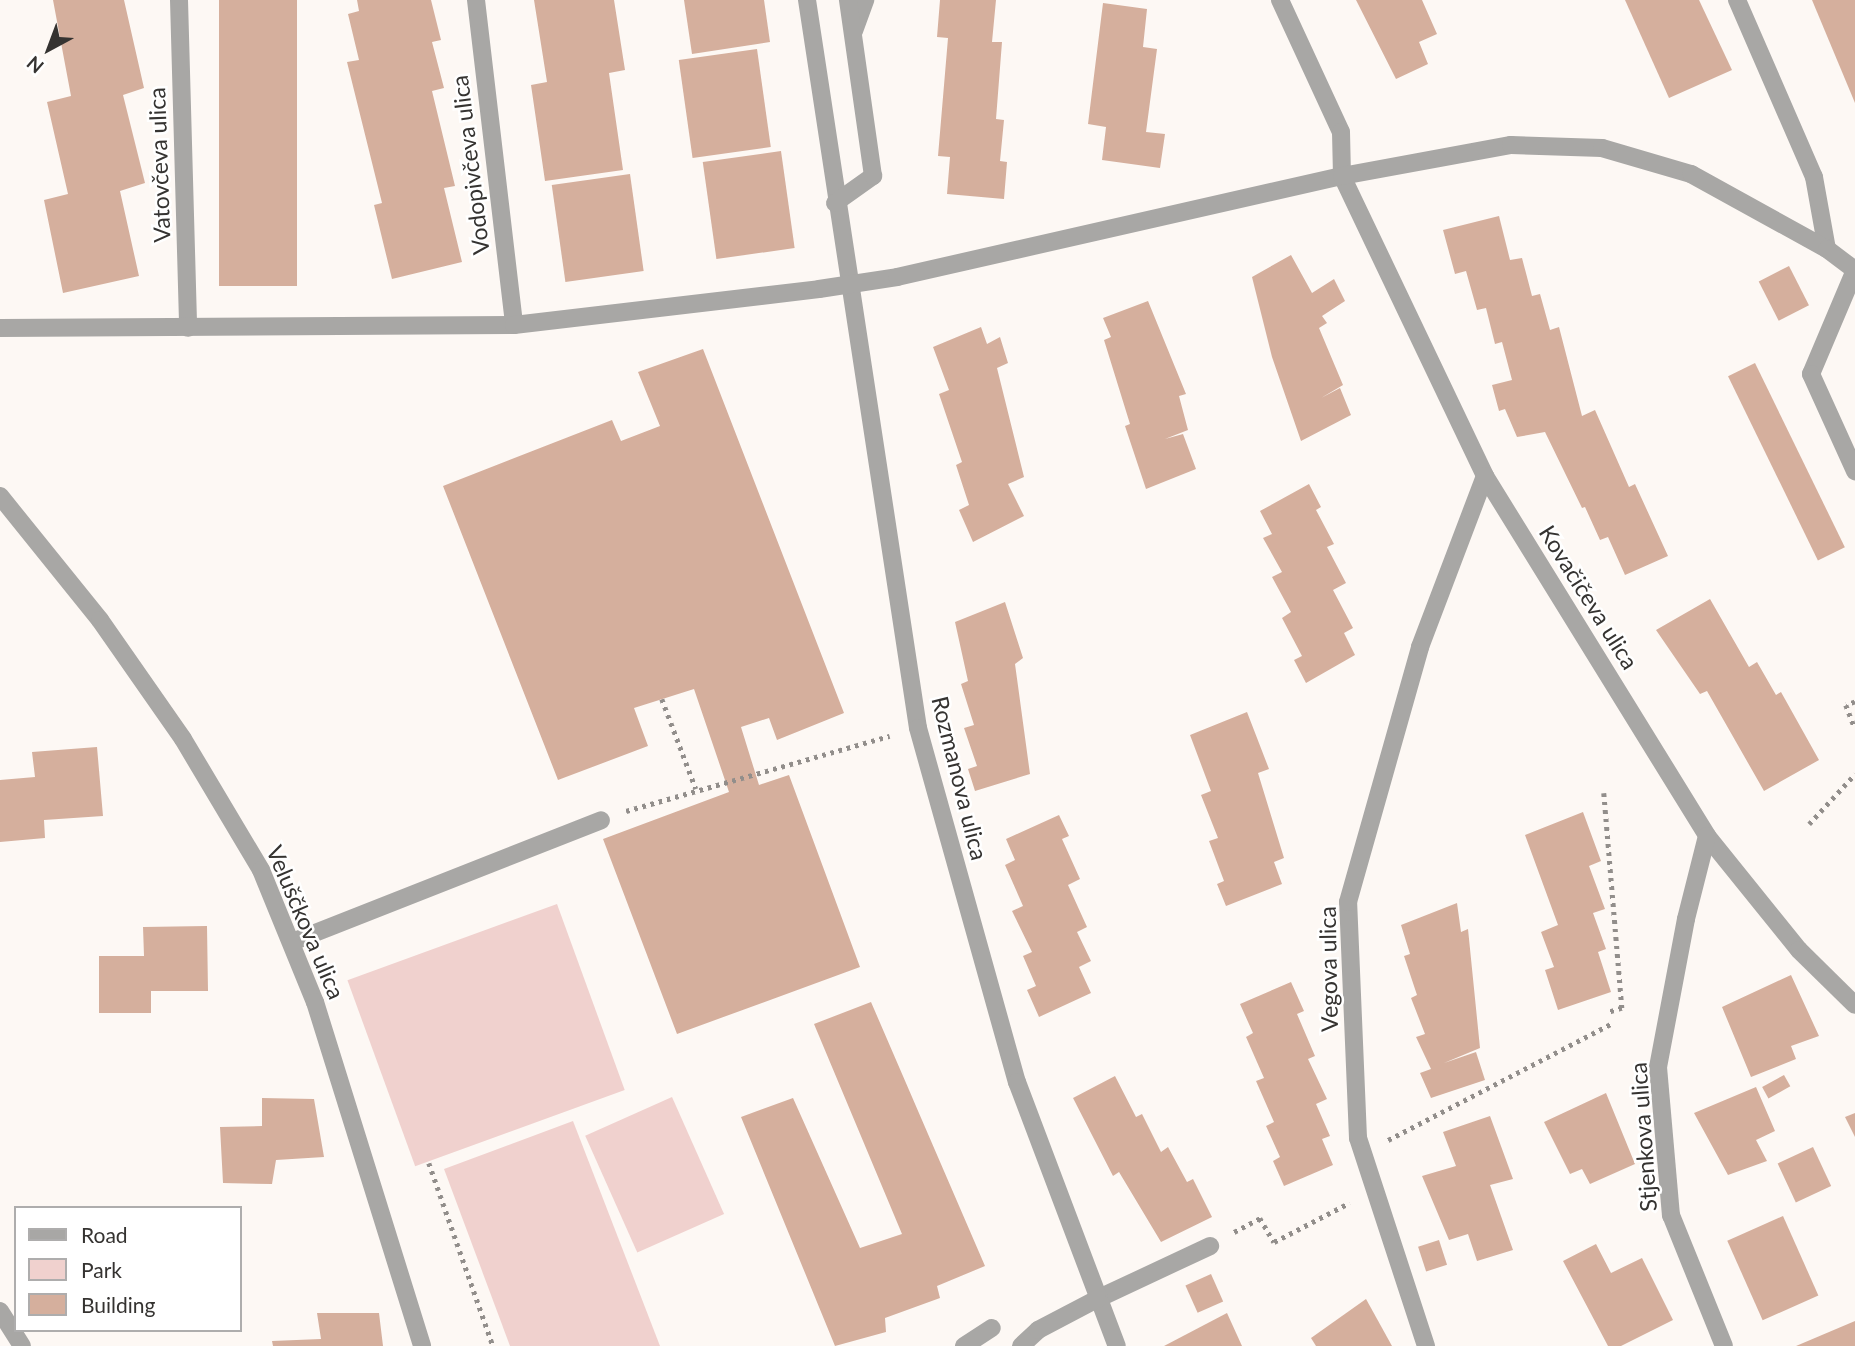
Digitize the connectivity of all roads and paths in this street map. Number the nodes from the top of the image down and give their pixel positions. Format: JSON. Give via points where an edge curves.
{"nodes":[{"id":1,"x":180,"y":0,"type":"edge"},
{"id":2,"x":476,"y":0,"type":"edge"},
{"id":3,"x":807,"y":0,"type":"edge"},
{"id":4,"x":848,"y":0,"type":"edge"},
{"id":5,"x":865,"y":0,"type":"edge"},
{"id":6,"x":1280,"y":0,"type":"edge"},
{"id":7,"x":1737,"y":0,"type":"edge"},
{"id":8,"x":853,"y":34,"type":"junction"},
{"id":9,"x":1342,"y":176,"type":"junction"},
{"id":10,"x":835,"y":203,"type":"junction"},
{"id":11,"x":1827,"y":249,"type":"junction"},
{"id":12,"x":1855,"y":270,"type":"edge"},
{"id":13,"x":849,"y":285,"type":"junction"},
{"id":14,"x":514,"y":325,"type":"junction"},
{"id":15,"x":0,"y":328,"type":"edge"},
{"id":16,"x":188,"y":328,"type":"junction"},
{"id":17,"x":1855,"y":471,"type":"edge"},
{"id":18,"x":1485,"y":476,"type":"junction"},
{"id":19,"x":0,"y":496,"type":"edge"},
{"id":20,"x":662,"y":699,"type":"dead end"},
{"id":21,"x":1855,"y":702,"type":"edge"},
{"id":22,"x":918,"y":728,"type":"junction"},
{"id":23,"x":1855,"y":728,"type":"edge"},
{"id":24,"x":1855,"y":774,"type":"edge"},
{"id":25,"x":696,"y":789,"type":"junction"},
{"id":26,"x":1604,"y":793,"type":"dead end"},
{"id":27,"x":609,"y":817,"type":"joint"},
{"id":28,"x":1809,"y":824,"type":"dead end"},
{"id":29,"x":1707,"y":836,"type":"junction"},
{"id":30,"x":292,"y":942,"type":"junction"},
{"id":31,"x":1855,"y":1005,"type":"edge"},
{"id":32,"x":1606,"y":1013,"type":"dead end"},
{"id":33,"x":1611,"y":1024,"type":"dead end"},
{"id":34,"x":1363,"y":1153,"type":"junction"},
{"id":35,"x":429,"y":1163,"type":"dead end"},
{"id":36,"x":1374,"y":1190,"type":"junction"},
{"id":37,"x":1210,"y":1246,"type":"joint"},
{"id":38,"x":1097,"y":1299,"type":"junction"},
{"id":39,"x":0,"y":1311,"type":"edge"},
{"id":40,"x":992,"y":1328,"type":"dead end"},
{"id":41,"x":22,"y":1346,"type":"edge"},
{"id":42,"x":422,"y":1346,"type":"edge"},
{"id":43,"x":493,"y":1346,"type":"edge"},
{"id":44,"x":964,"y":1346,"type":"edge"},
{"id":45,"x":1021,"y":1346,"type":"edge"},
{"id":46,"x":1117,"y":1346,"type":"edge"},
{"id":47,"x":1426,"y":1346,"type":"edge"},
{"id":48,"x":1724,"y":1346,"type":"edge"}],
"edges":[{"from":1,"to":16,"type":"street","name":"Vatovčeva ulica"},
{"from":2,"to":14,"type":"street","name":"Vodopivčeva ulica"},
{"from":3,"to":10,"type":"street","name":"Rozmanova ulica"},
{"from":4,"to":8,"type":"street"},
{"from":5,"to":8,"type":"street"},
{"from":6,"to":9,"type":"street","via":[[1341,131]]},
{"from":7,"to":11,"type":"street","via":[[1814,177]]},
{"from":8,"to":10,"type":"street","via":[[873,176]]},
{"from":9,"to":11,"type":"street","via":[[1511,145],[1602,148],[1691,174]]},
{"from":9,"to":13,"type":"street"},
{"from":9,"to":18,"type":"street","name":"Kovačičeva ulica"},
{"from":10,"to":13,"type":"street","name":"Rozmanova ulica"},
{"from":11,"to":12,"type":"street"},
{"from":12,"to":17,"type":"street","via":[[1811,374]]},
{"from":13,"to":14,"type":"street"},
{"from":13,"to":22,"type":"street","name":"Rozmanova ulica"},
{"from":14,"to":16,"type":"street"},
{"from":15,"to":16,"type":"street"},
{"from":18,"to":29,"type":"street","name":"Kovačičeva ulica"},
{"from":18,"to":34,"type":"street","name":"Vegova ulica","via":[[1420,647],[1349,902],[1358,1138]]},
{"from":19,"to":30,"type":"street","name":"Veluščkova ulica","via":[[100,620],[183,738],[261,870]]},
{"from":20,"to":25,"type":"path"},
{"from":21,"to":23,"type":"path","via":[[1846,705]]},
{"from":22,"to":25,"type":"path"},
{"from":22,"to":38,"type":"street","name":"Rozmanova ulica","via":[[1017,1082]]},
{"from":24,"to":28,"type":"path"},
{"from":25,"to":27,"type":"path"},
{"from":26,"to":32,"type":"path","via":[[1622,1008]]},
{"from":27,"to":30,"type":"street"},
{"from":29,"to":31,"type":"street","name":"Kovačičeva ulica","via":[[1798,950]]},
{"from":29,"to":48,"type":"street","name":"Stjenkova ulica","via":[[1658,1068],[1671,1215]]},
{"from":30,"to":42,"type":"street","name":"Veluščkova ulica"},
{"from":33,"to":34,"type":"path"},
{"from":34,"to":36,"type":"street","name":"Vegova ulica"},
{"from":35,"to":43,"type":"path"},
{"from":36,"to":37,"type":"path","via":[[1274,1242],[1260,1218]]},
{"from":36,"to":47,"type":"street","name":"Vegova ulica"},
{"from":37,"to":38,"type":"street"},
{"from":38,"to":45,"type":"street","via":[[1038,1330]]},
{"from":38,"to":46,"type":"street","name":"Rozmanova ulica"},
{"from":39,"to":41,"type":"street"},
{"from":40,"to":44,"type":"street"}]}
